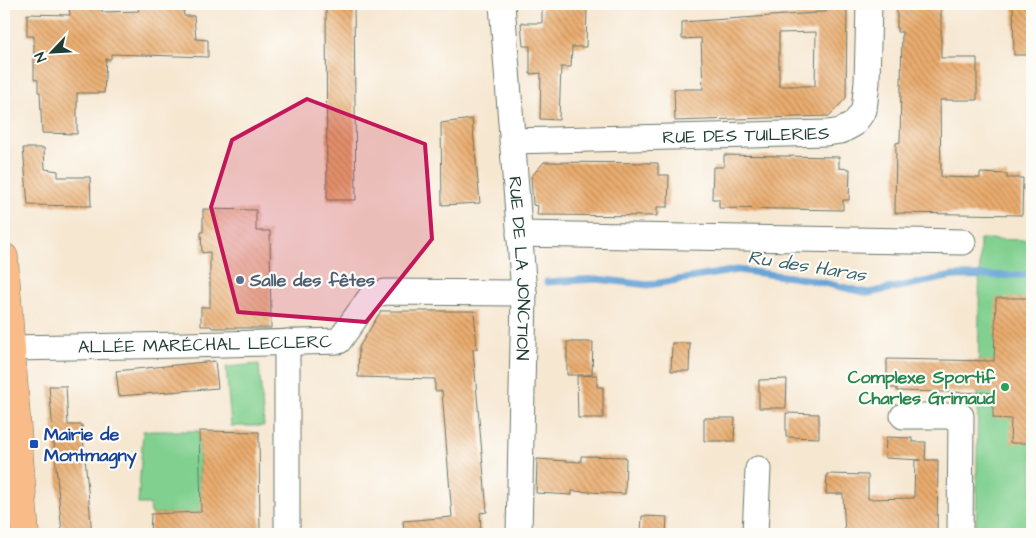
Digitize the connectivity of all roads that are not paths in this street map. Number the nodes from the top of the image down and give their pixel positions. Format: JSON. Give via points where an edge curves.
{"nodes":[{"id":1,"x":502,"y":4,"type":"edge"},
{"id":2,"x":869,"y":4,"type":"edge"},
{"id":3,"x":512,"y":141,"type":"junction"},
{"id":4,"x":519,"y":234,"type":"junction"},
{"id":5,"x":963,"y":242,"type":"dead end"},
{"id":6,"x":4,"y":257,"type":"edge"},
{"id":7,"x":524,"y":294,"type":"junction"},
{"id":8,"x":287,"y":342,"type":"junction"},
{"id":9,"x":11,"y":348,"type":"junction"},
{"id":10,"x":903,"y":416,"type":"dead end"},
{"id":11,"x":758,"y":469,"type":"dead end"},
{"id":12,"x":25,"y":534,"type":"edge"},
{"id":13,"x":287,"y":534,"type":"edge"},
{"id":14,"x":519,"y":534,"type":"edge"},
{"id":15,"x":755,"y":534,"type":"edge"},
{"id":16,"x":960,"y":534,"type":"edge"}],
"edges":[{"from":1,"to":3,"type":"street","name":"RUE DE LA JONCTION"},
{"from":2,"to":3,"type":"street","name":"RUE DES TUILERIES","via":[[864,110],[854,124],[841,131]]},
{"from":3,"to":4,"type":"street","name":"RUE DE LA JONCTION"},
{"from":4,"to":5,"type":"street"},
{"from":4,"to":7,"type":"street","name":"RUE DE LA JONCTION"},
{"from":6,"to":9,"type":"main road"},
{"from":7,"to":8,"type":"street","name":"ALLÉE MARÉCHAL LECLERC","via":[[384,292],[371,296],[339,340]]},
{"from":7,"to":14,"type":"street","name":"RUE DE LA JONCTION"},
{"from":8,"to":9,"type":"street","name":"ALLÉE MARÉCHAL LECLERC"},
{"from":8,"to":13,"type":"street"},
{"from":9,"to":12,"type":"main road"},
{"from":10,"to":16,"type":"street","via":[[961,416]]},
{"from":11,"to":15,"type":"street"}]}
